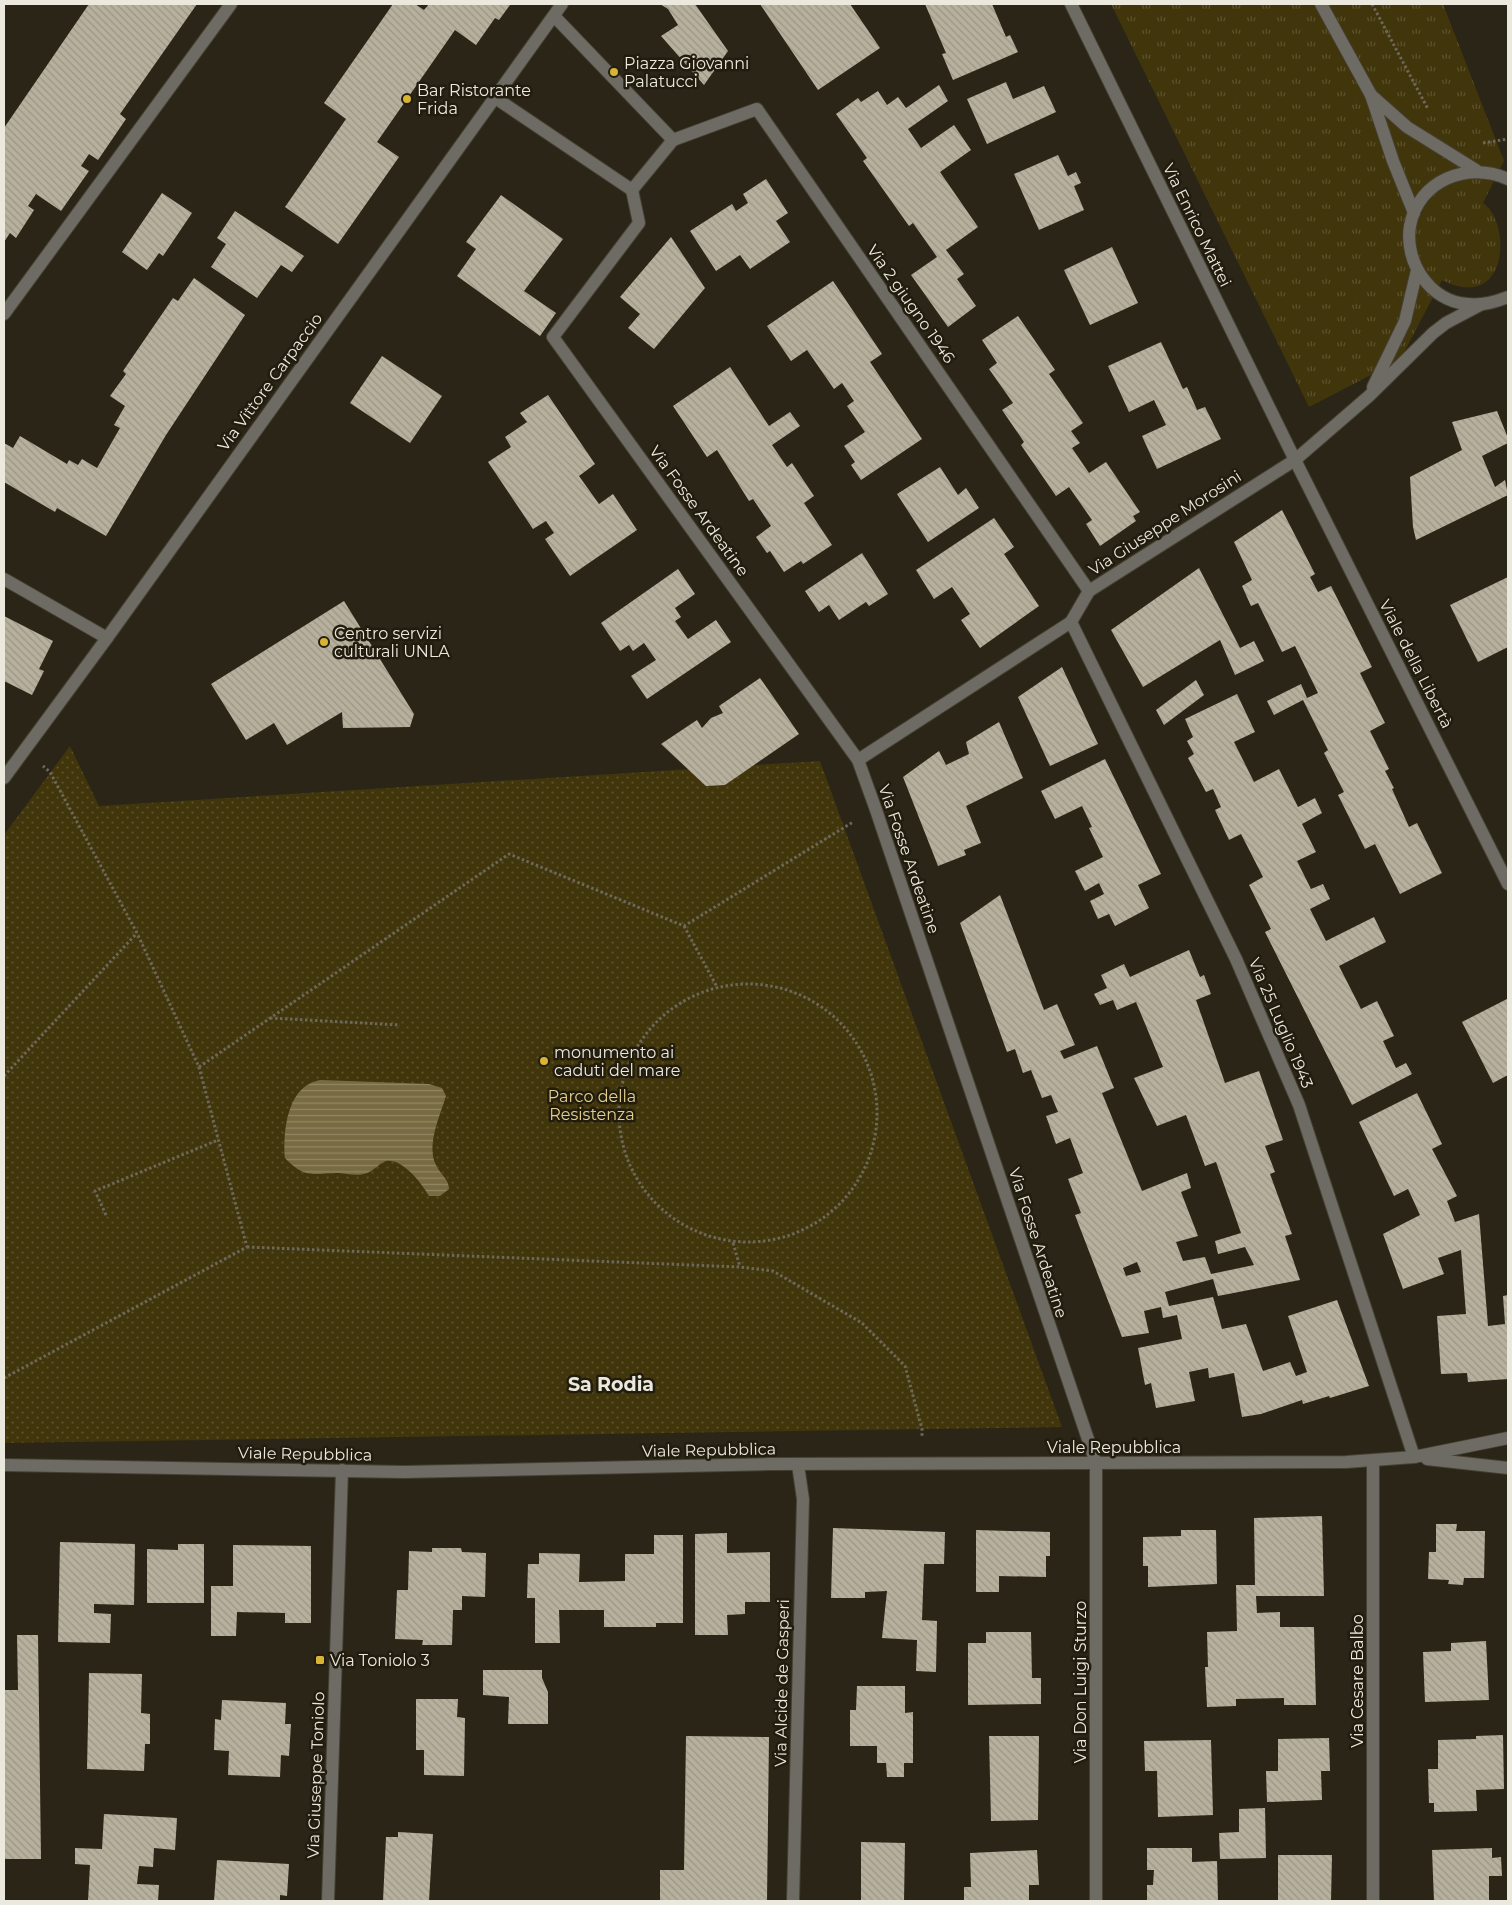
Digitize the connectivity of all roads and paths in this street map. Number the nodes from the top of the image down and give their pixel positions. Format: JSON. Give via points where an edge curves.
{"nodes":[{"id":1,"x":231,"y":4,"type":"edge"},
{"id":2,"x":562,"y":4,"type":"edge"},
{"id":3,"x":1071,"y":4,"type":"edge"},
{"id":4,"x":1320,"y":4,"type":"edge"},
{"id":5,"x":1372,"y":4,"type":"edge"},
{"id":6,"x":554,"y":16,"type":"junction"},
{"id":7,"x":1371,"y":95,"type":"junction"},
{"id":8,"x":494,"y":97,"type":"junction"},
{"id":9,"x":1429,"y":110,"type":"dead end"},
{"id":10,"x":1508,"y":139,"type":"edge"},
{"id":11,"x":673,"y":140,"type":"junction"},
{"id":12,"x":1478,"y":142,"type":"dead end"},
{"id":13,"x":1476,"y":170,"type":"junction"},
{"id":14,"x":1508,"y":178,"type":"edge"},
{"id":15,"x":632,"y":190,"type":"junction"},
{"id":16,"x":1414,"y":212,"type":"junction"},
{"id":17,"x":1417,"y":270,"type":"junction"},
{"id":18,"x":1508,"y":297,"type":"edge"},
{"id":19,"x":1495,"y":302,"type":"junction"},
{"id":20,"x":1480,"y":305,"type":"junction"},
{"id":21,"x":1508,"y":308,"type":"edge"},
{"id":22,"x":4,"y":314,"type":"edge"},
{"id":23,"x":1369,"y":396,"type":"junction"},
{"id":24,"x":1295,"y":460,"type":"junction"},
{"id":25,"x":4,"y":579,"type":"edge"},
{"id":26,"x":1089,"y":591,"type":"junction"},
{"id":27,"x":1071,"y":622,"type":"junction"},
{"id":28,"x":107,"y":638,"type":"junction"},
{"id":29,"x":23,"y":750,"type":"junction"},
{"id":30,"x":858,"y":760,"type":"junction"},
{"id":31,"x":4,"y":778,"type":"edge"},
{"id":32,"x":876,"y":810,"type":"junction"},
{"id":33,"x":1508,"y":884,"type":"edge"},
{"id":34,"x":684,"y":926,"type":"junction"},
{"id":35,"x":138,"y":933,"type":"junction"},
{"id":36,"x":717,"y":987,"type":"junction"},
{"id":37,"x":269,"y":1018,"type":"junction"},
{"id":38,"x":400,"y":1025,"type":"dead end"},
{"id":39,"x":199,"y":1067,"type":"junction"},
{"id":40,"x":4,"y":1076,"type":"edge"},
{"id":41,"x":218,"y":1140,"type":"junction"},
{"id":42,"x":106,"y":1215,"type":"dead end"},
{"id":43,"x":733,"y":1243,"type":"junction"},
{"id":44,"x":247,"y":1247,"type":"junction"},
{"id":45,"x":740,"y":1267,"type":"junction"},
{"id":46,"x":4,"y":1378,"type":"edge"},
{"id":47,"x":922,"y":1436,"type":"dead end"},
{"id":48,"x":1508,"y":1438,"type":"edge"},
{"id":49,"x":1414,"y":1457,"type":"junction"},
{"id":50,"x":1373,"y":1461,"type":"junction"},
{"id":51,"x":1096,"y":1463,"type":"junction"},
{"id":52,"x":4,"y":1465,"type":"edge"},
{"id":53,"x":798,"y":1465,"type":"junction"},
{"id":54,"x":1508,"y":1468,"type":"edge"},
{"id":55,"x":342,"y":1470,"type":"junction"},
{"id":56,"x":328,"y":1901,"type":"edge"},
{"id":57,"x":793,"y":1901,"type":"edge"},
{"id":58,"x":1096,"y":1901,"type":"edge"},
{"id":59,"x":1373,"y":1901,"type":"edge"}],
"edges":[{"from":1,"to":22,"type":"street"},
{"from":2,"to":6,"type":"street","name":"Via Vittore Carpaccio"},
{"from":3,"to":24,"type":"street","name":"Via Enrico Mattei"},
{"from":4,"to":7,"type":"street"},
{"from":5,"to":9,"type":"path"},
{"from":6,"to":8,"type":"street","name":"Via Vittore Carpaccio"},
{"from":6,"to":11,"type":"street"},
{"from":7,"to":13,"type":"street","via":[[1407,127]]},
{"from":7,"to":16,"type":"street"},
{"from":8,"to":15,"type":"street"},
{"from":8,"to":28,"type":"street","name":"Via Vittore Carpaccio"},
{"from":10,"to":12,"type":"path","via":[[1486,144]]},
{"from":11,"to":15,"type":"street"},
{"from":11,"to":26,"type":"street","name":"Via 2 giugno 1946","via":[[756,109]]},
{"from":13,"to":14,"type":"street"},
{"from":13,"to":16,"type":"street","via":[[1444,179],[1431,188]]},
{"from":15,"to":30,"type":"street","name":"Via Fosse Ardeatine","via":[[639,223],[553,336]]},
{"from":16,"to":17,"type":"street","via":[[1409,242]]},
{"from":17,"to":20,"type":"street","via":[[1437,293],[1450,300]]},
{"from":17,"to":23,"type":"street","name":"Via Giuseppe Morosini","via":[[1405,321]]},
{"from":18,"to":19,"type":"street"},
{"from":19,"to":20,"type":"street"},
{"from":19,"to":21,"type":"street"},
{"from":20,"to":23,"type":"street","name":"Via Giuseppe Morosini","via":[[1446,323]]},
{"from":23,"to":24,"type":"street","name":"Via Giuseppe Morosini"},
{"from":24,"to":26,"type":"street","name":"Via Giuseppe Morosini"},
{"from":24,"to":33,"type":"street","name":"Viale della Libertà"},
{"from":25,"to":28,"type":"street"},
{"from":26,"to":27,"type":"street","name":"Via Giuseppe Morosini"},
{"from":27,"to":30,"type":"street","name":"Via Giuseppe Morosini"},
{"from":27,"to":49,"type":"street","name":"Via 25 Luglio 1943","via":[[1236,959],[1299,1105]]},
{"from":28,"to":29,"type":"street","name":"Via Vittore Carpaccio"},
{"from":29,"to":31,"type":"street","name":"Via Vittore Carpaccio"},
{"from":29,"to":35,"type":"path","via":[[50,772]]},
{"from":30,"to":32,"type":"street","name":"Via Fosse Ardeatine"},
{"from":32,"to":34,"type":"path","via":[[843,826]]},
{"from":32,"to":51,"type":"street","name":"Via Fosse Ardeatine"},
{"from":34,"to":36,"type":"path"},
{"from":34,"to":37,"type":"path","via":[[510,854]]},
{"from":35,"to":39,"type":"path"},
{"from":35,"to":40,"type":"path"},
{"from":36,"to":43,"type":"path","via":[[675,1005],[642,1036],[622,1076],[617,1121],[627,1166],[652,1203],[689,1230]]},
{"from":36,"to":43,"type":"path","via":[[758,984],[798,993],[833,1015],[860,1047],[875,1085],[878,1126],[867,1166],[845,1201],[813,1226],[782,1238]]},
{"from":37,"to":38,"type":"path"},
{"from":37,"to":39,"type":"path"},
{"from":39,"to":41,"type":"path"},
{"from":41,"to":42,"type":"path","via":[[95,1190]]},
{"from":41,"to":44,"type":"path"},
{"from":43,"to":45,"type":"path"},
{"from":44,"to":45,"type":"path"},
{"from":44,"to":46,"type":"path"},
{"from":45,"to":47,"type":"path","via":[[773,1271],[862,1323],[905,1366]]},
{"from":48,"to":49,"type":"street","name":"Viale Repubblica"},
{"from":49,"to":50,"type":"street","name":"Viale Repubblica"},
{"from":49,"to":54,"type":"street","name":"Viale Repubblica"},
{"from":50,"to":51,"type":"street","name":"Viale Repubblica"},
{"from":50,"to":59,"type":"street","name":"Via Cesare Balbo"},
{"from":51,"to":53,"type":"street","name":"Viale Repubblica"},
{"from":51,"to":58,"type":"street","name":"Via Don Luigi Sturzo"},
{"from":52,"to":55,"type":"street","name":"Viale Repubblica"},
{"from":53,"to":55,"type":"street","name":"Viale Repubblica","via":[[404,1472]]},
{"from":53,"to":57,"type":"street","name":"Via Alcide de Gasperi","via":[[803,1499]]},
{"from":55,"to":56,"type":"street","name":"Via Giuseppe Toniolo"}]}
